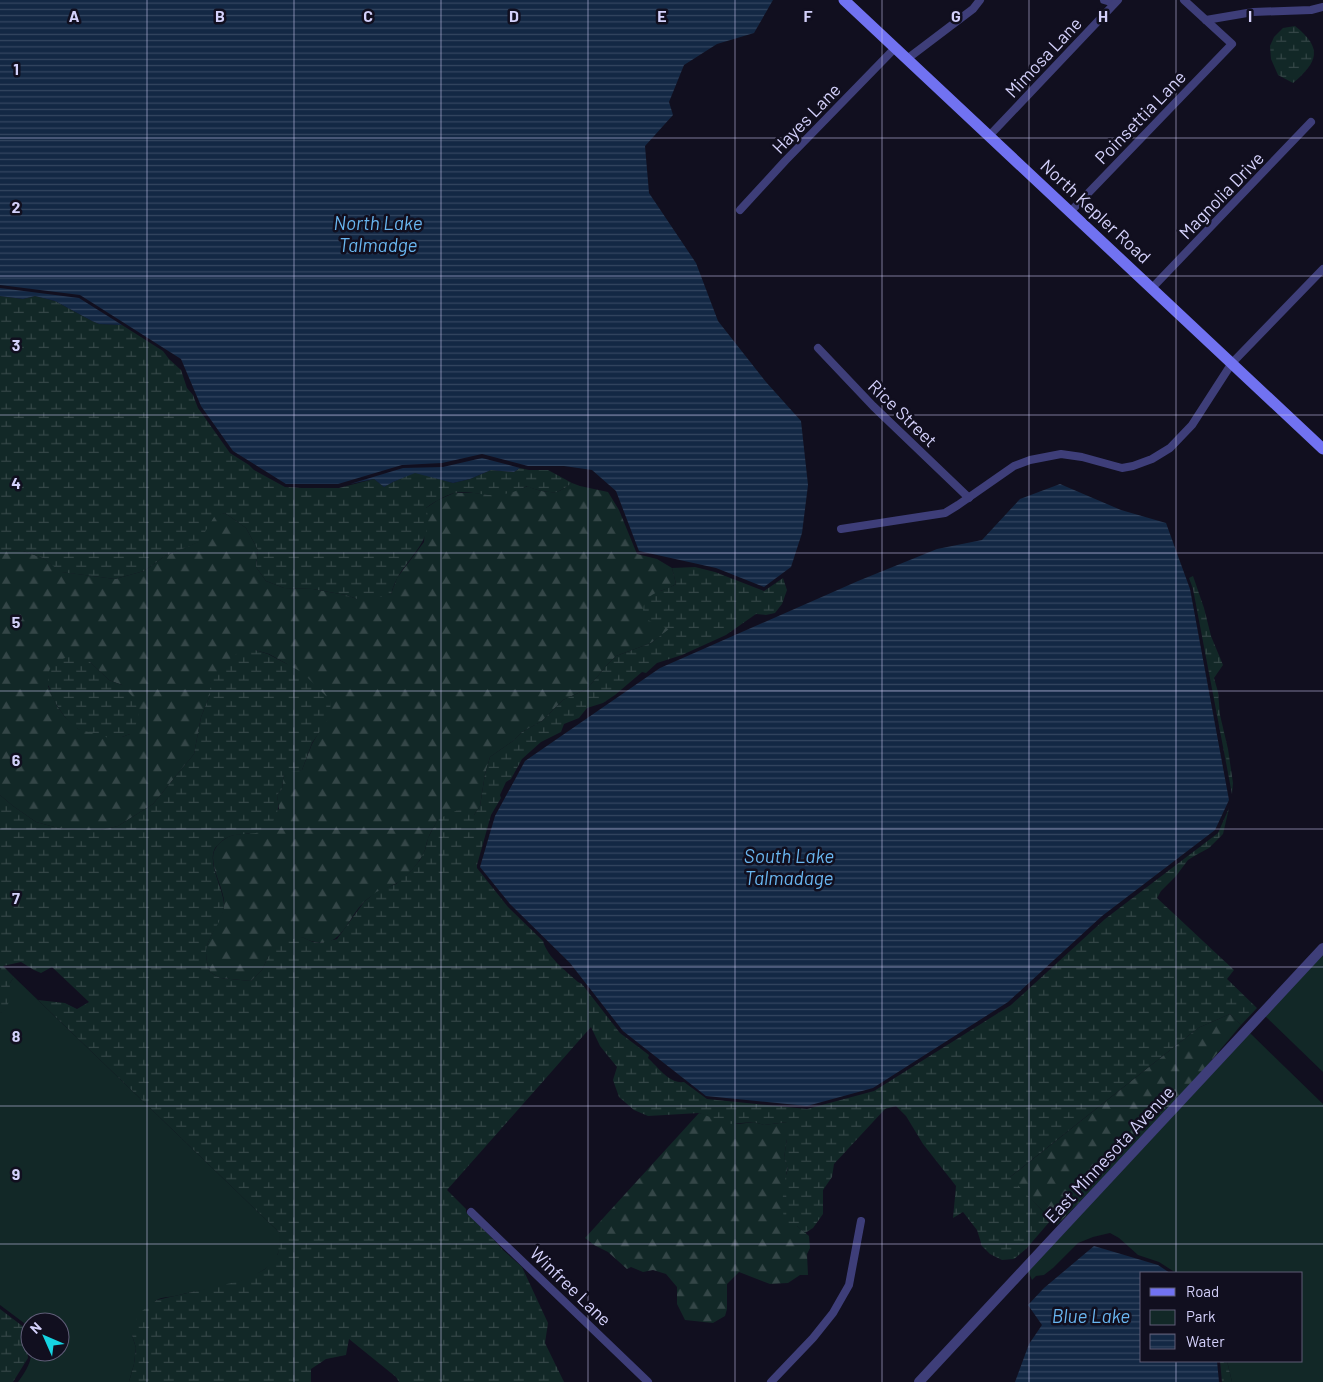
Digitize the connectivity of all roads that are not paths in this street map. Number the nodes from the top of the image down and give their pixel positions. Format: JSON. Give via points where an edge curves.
{"nodes":[{"id":1,"x":844,"y":0,"type":"edge"},
{"id":2,"x":980,"y":0,"type":"edge"},
{"id":3,"x":1104,"y":0,"type":"edge"},
{"id":4,"x":1184,"y":0,"type":"edge"},
{"id":5,"x":1116,"y":1,"type":"edge"},
{"id":6,"x":1323,"y":7,"type":"edge"},
{"id":7,"x":1206,"y":20,"type":"junction"},
{"id":8,"x":895,"y":48,"type":"junction"},
{"id":9,"x":907,"y":59,"type":"junction"},
{"id":10,"x":1311,"y":122,"type":"dead end"},
{"id":11,"x":990,"y":135,"type":"junction"},
{"id":12,"x":740,"y":210,"type":"dead end"},
{"id":13,"x":1070,"y":212,"type":"junction"},
{"id":14,"x":1323,"y":269,"type":"edge"},
{"id":15,"x":1152,"y":288,"type":"junction"},
{"id":16,"x":818,"y":348,"type":"dead end"},
{"id":17,"x":1232,"y":363,"type":"junction"},
{"id":18,"x":1322,"y":446,"type":"edge"},
{"id":19,"x":970,"y":498,"type":"junction"},
{"id":20,"x":841,"y":529,"type":"dead end"},
{"id":21,"x":1323,"y":948,"type":"edge"},
{"id":22,"x":471,"y":1212,"type":"dead end"},
{"id":23,"x":860,"y":1221,"type":"dead end"},
{"id":24,"x":648,"y":1382,"type":"edge"},
{"id":25,"x":771,"y":1382,"type":"edge"},
{"id":26,"x":919,"y":1382,"type":"edge"}],
"edges":[{"from":1,"to":8,"type":"main road","name":"North Kepler Road"},
{"from":2,"to":9,"type":"street","via":[[973,9]]},
{"from":3,"to":5,"type":"street"},
{"from":4,"to":7,"type":"street"},
{"from":5,"to":11,"type":"street","name":"Mimosa Lane"},
{"from":6,"to":7,"type":"street","via":[[1253,12]]},
{"from":7,"to":13,"type":"street","name":"Poinsettia Lane","via":[[1232,44]]},
{"from":8,"to":9,"type":"main road","name":"North Kepler Road"},
{"from":8,"to":12,"type":"street","name":"Hayes Lane"},
{"from":9,"to":11,"type":"main road","name":"North Kepler Road"},
{"from":10,"to":15,"type":"street","name":"Magnolia Drive"},
{"from":11,"to":13,"type":"main road","name":"North Kepler Road"},
{"from":13,"to":15,"type":"main road","name":"North Kepler Road"},
{"from":14,"to":17,"type":"street"},
{"from":15,"to":17,"type":"main road","name":"North Kepler Road"},
{"from":16,"to":19,"type":"street","name":"Rice Street","via":[[873,406]]},
{"from":17,"to":18,"type":"main road","name":"North Kepler Road"},
{"from":17,"to":19,"type":"street","via":[[1192,426],[1170,448],[1152,459],[1122,468],[1061,454],[1035,459],[1014,466]]},
{"from":19,"to":20,"type":"street","via":[[945,512]]},
{"from":21,"to":26,"type":"street","name":"East Minnesota Avenue"},
{"from":22,"to":24,"type":"street","name":"Winfree Lane"},
{"from":23,"to":25,"type":"street","via":[[848,1285],[833,1313]]}]}
